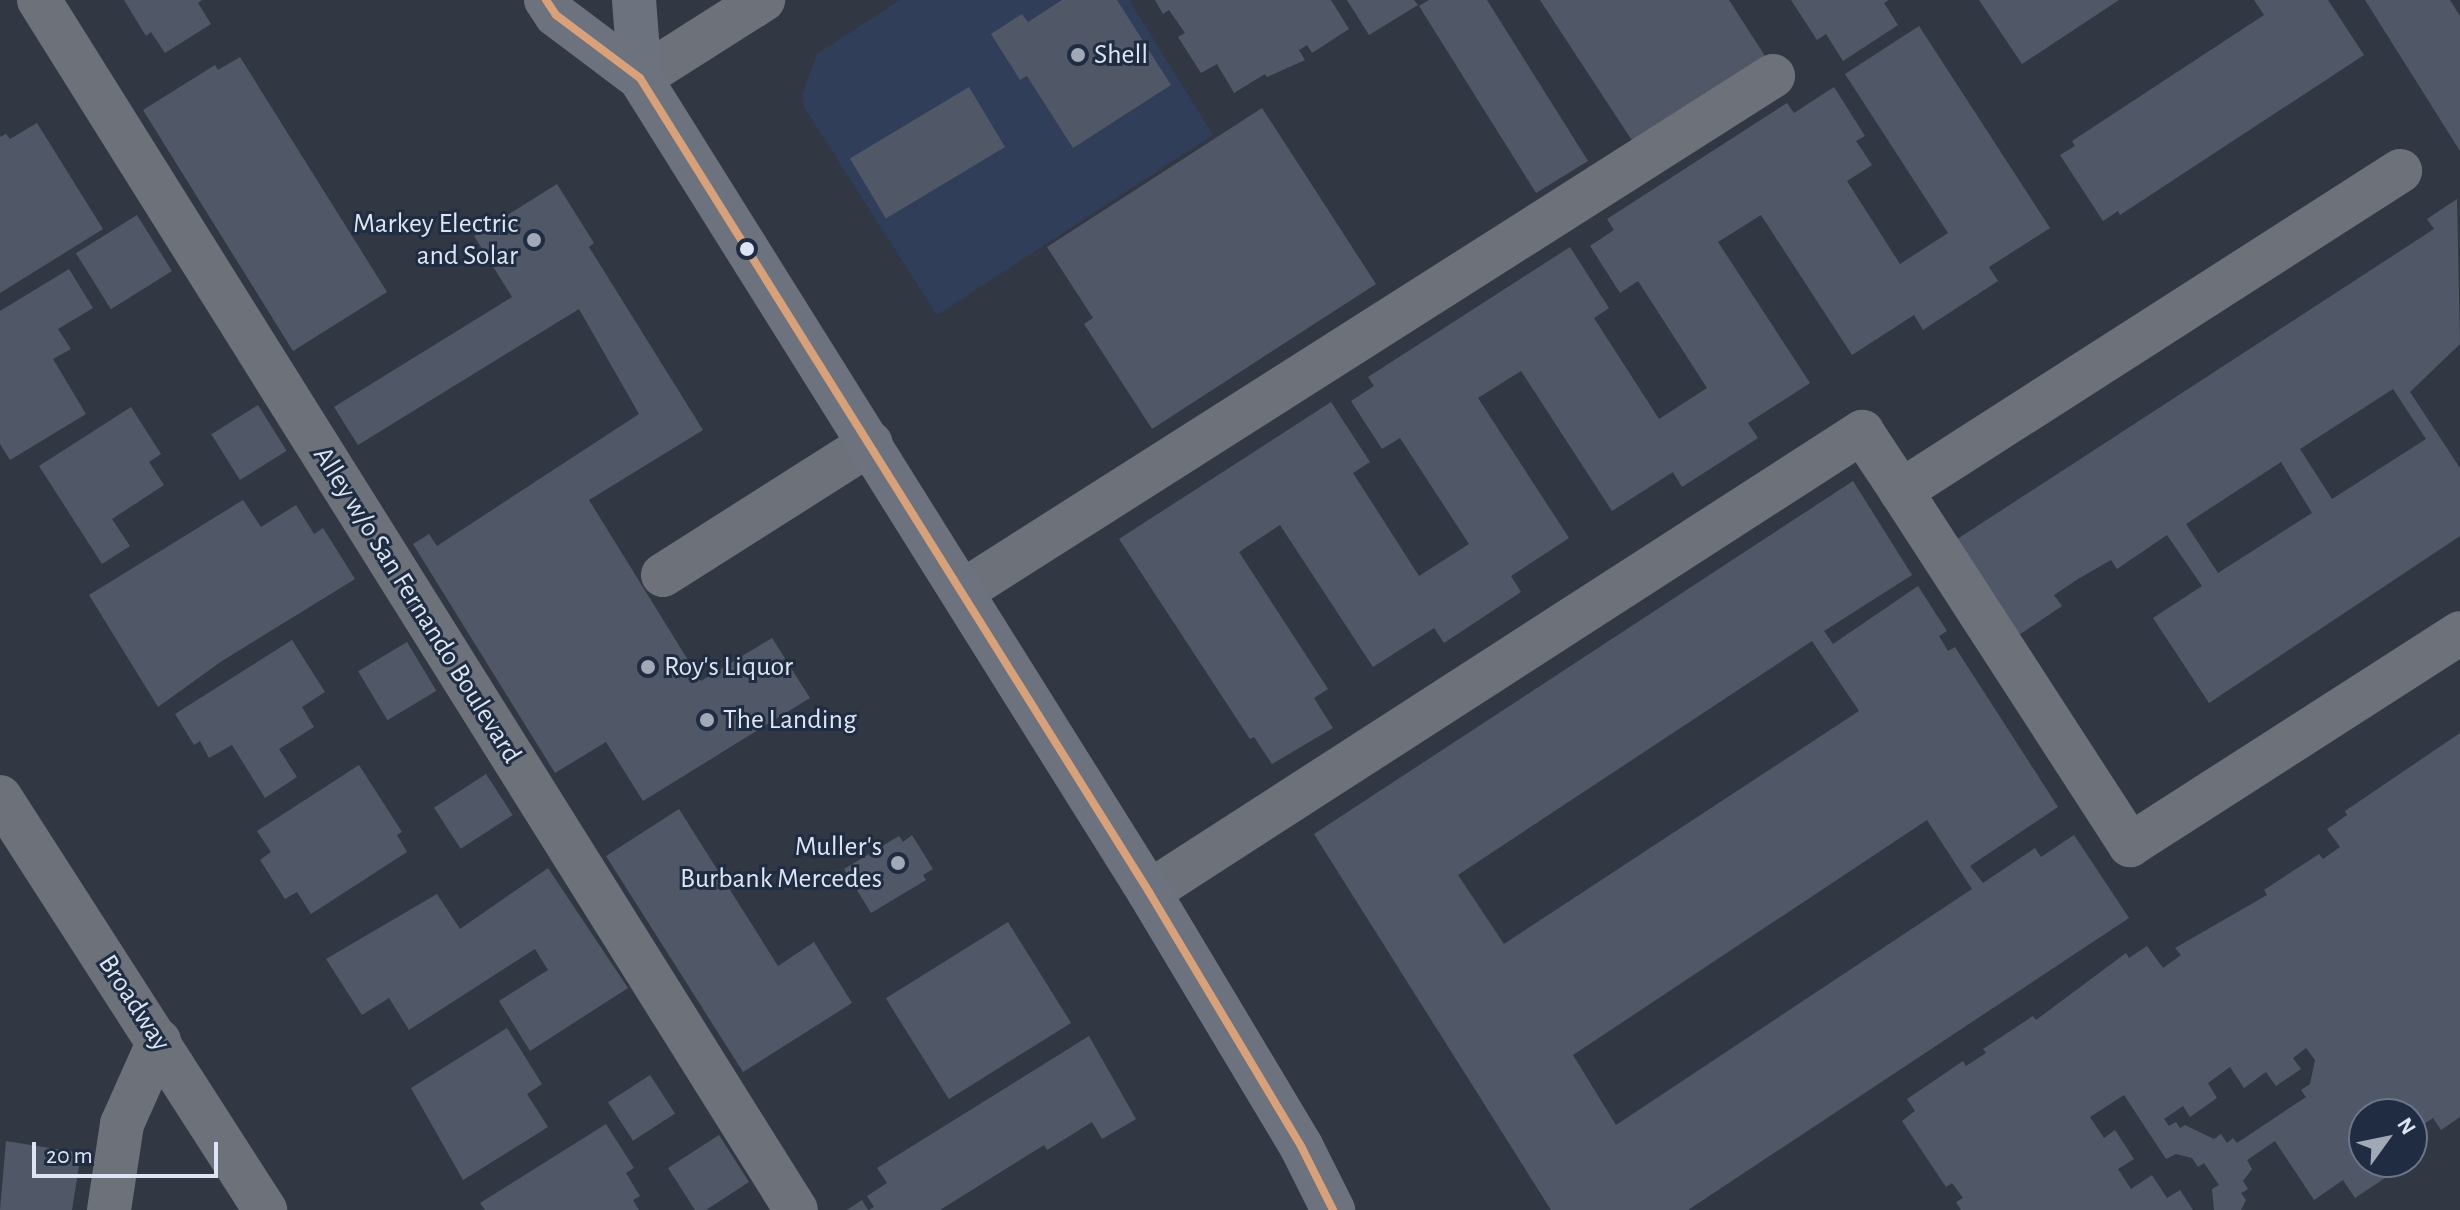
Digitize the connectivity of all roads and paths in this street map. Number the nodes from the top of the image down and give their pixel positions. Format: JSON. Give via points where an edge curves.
{"nodes":[{"id":1,"x":39,"y":0,"type":"edge"},
{"id":2,"x":546,"y":0,"type":"edge"},
{"id":3,"x":634,"y":0,"type":"edge"},
{"id":4,"x":763,"y":0,"type":"edge"},
{"id":5,"x":1773,"y":76,"type":"dead end"},
{"id":6,"x":640,"y":78,"type":"junction"},
{"id":7,"x":2400,"y":171,"type":"dead end"},
{"id":8,"x":871,"y":443,"type":"junction"},
{"id":9,"x":1901,"y":491,"type":"junction"},
{"id":10,"x":663,"y":575,"type":"dead end"},
{"id":11,"x":963,"y":591,"type":"junction"},
{"id":12,"x":2460,"y":633,"type":"edge"},
{"id":13,"x":0,"y":797,"type":"edge"},
{"id":14,"x":1149,"y":892,"type":"junction"},
{"id":15,"x":159,"y":1041,"type":"junction"},
{"id":16,"x":109,"y":1210,"type":"edge"},
{"id":17,"x":265,"y":1210,"type":"edge"},
{"id":18,"x":796,"y":1210,"type":"edge"},
{"id":19,"x":1333,"y":1210,"type":"edge"}],
"edges":[{"from":1,"to":18,"type":"street","name":"Alley w/o San Fernando Boulevard"},
{"from":2,"to":6,"type":"main road","via":[[556,15]]},
{"from":3,"to":6,"type":"main road"},
{"from":4,"to":6,"type":"street"},
{"from":5,"to":11,"type":"street"},
{"from":6,"to":8,"type":"main road"},
{"from":7,"to":9,"type":"street"},
{"from":8,"to":10,"type":"street"},
{"from":8,"to":11,"type":"main road"},
{"from":9,"to":12,"type":"street","via":[[2130,845]]},
{"from":9,"to":14,"type":"street","via":[[1862,432]]},
{"from":11,"to":14,"type":"main road"},
{"from":13,"to":15,"type":"street","name":"Broadway"},
{"from":14,"to":19,"type":"main road","via":[[1301,1146]]},
{"from":15,"to":16,"type":"street","via":[[122,1124]]},
{"from":15,"to":17,"type":"street","name":"Broadway"}]}
